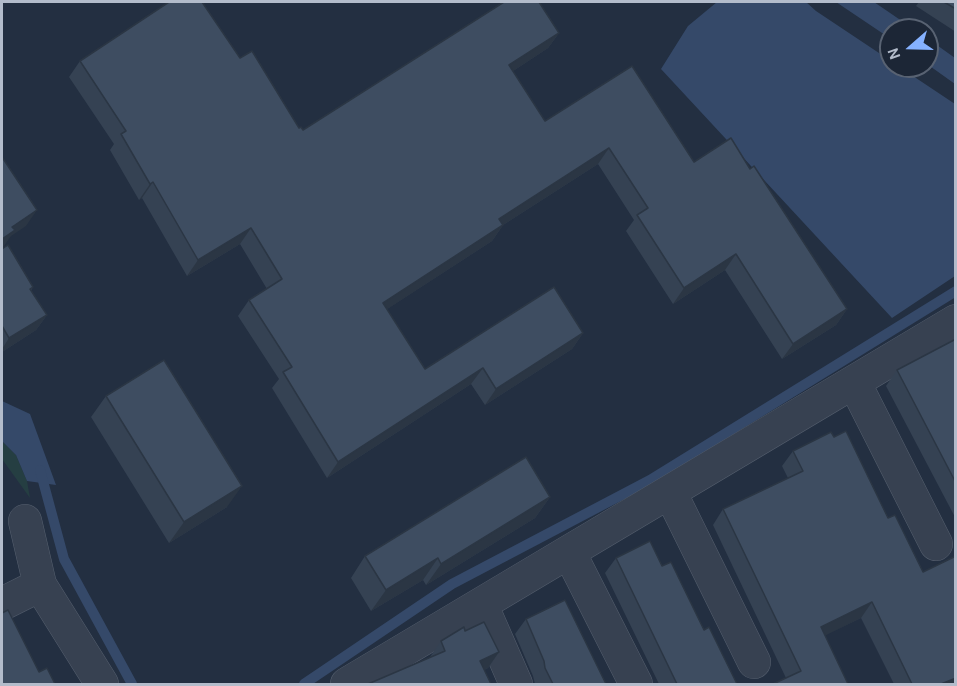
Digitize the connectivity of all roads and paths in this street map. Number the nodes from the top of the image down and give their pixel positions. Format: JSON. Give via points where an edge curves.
{"nodes":[{"id":1,"x":956,"y":321,"type":"edge"},
{"id":2,"x":854,"y":382,"type":"junction"},
{"id":3,"x":670,"y":492,"type":"junction"},
{"id":4,"x":25,"y":521,"type":"dead end"},
{"id":5,"x":936,"y":544,"type":"dead end"},
{"id":6,"x":569,"y":552,"type":"junction"},
{"id":7,"x":40,"y":585,"type":"junction"},
{"id":8,"x":2,"y":604,"type":"edge"},
{"id":9,"x":481,"y":604,"type":"junction"},
{"id":10,"x":754,"y":662,"type":"dead end"},
{"id":11,"x":102,"y":684,"type":"edge"},
{"id":12,"x":347,"y":684,"type":"edge"},
{"id":13,"x":516,"y":684,"type":"edge"},
{"id":14,"x":636,"y":684,"type":"edge"}],
"edges":[{"from":1,"to":2,"type":"street"},
{"from":2,"to":3,"type":"street"},
{"from":2,"to":5,"type":"street"},
{"from":3,"to":6,"type":"street"},
{"from":3,"to":10,"type":"street"},
{"from":4,"to":7,"type":"street"},
{"from":6,"to":9,"type":"street"},
{"from":6,"to":14,"type":"street"},
{"from":7,"to":8,"type":"street"},
{"from":7,"to":11,"type":"street"},
{"from":9,"to":12,"type":"street"},
{"from":9,"to":13,"type":"street"}]}
